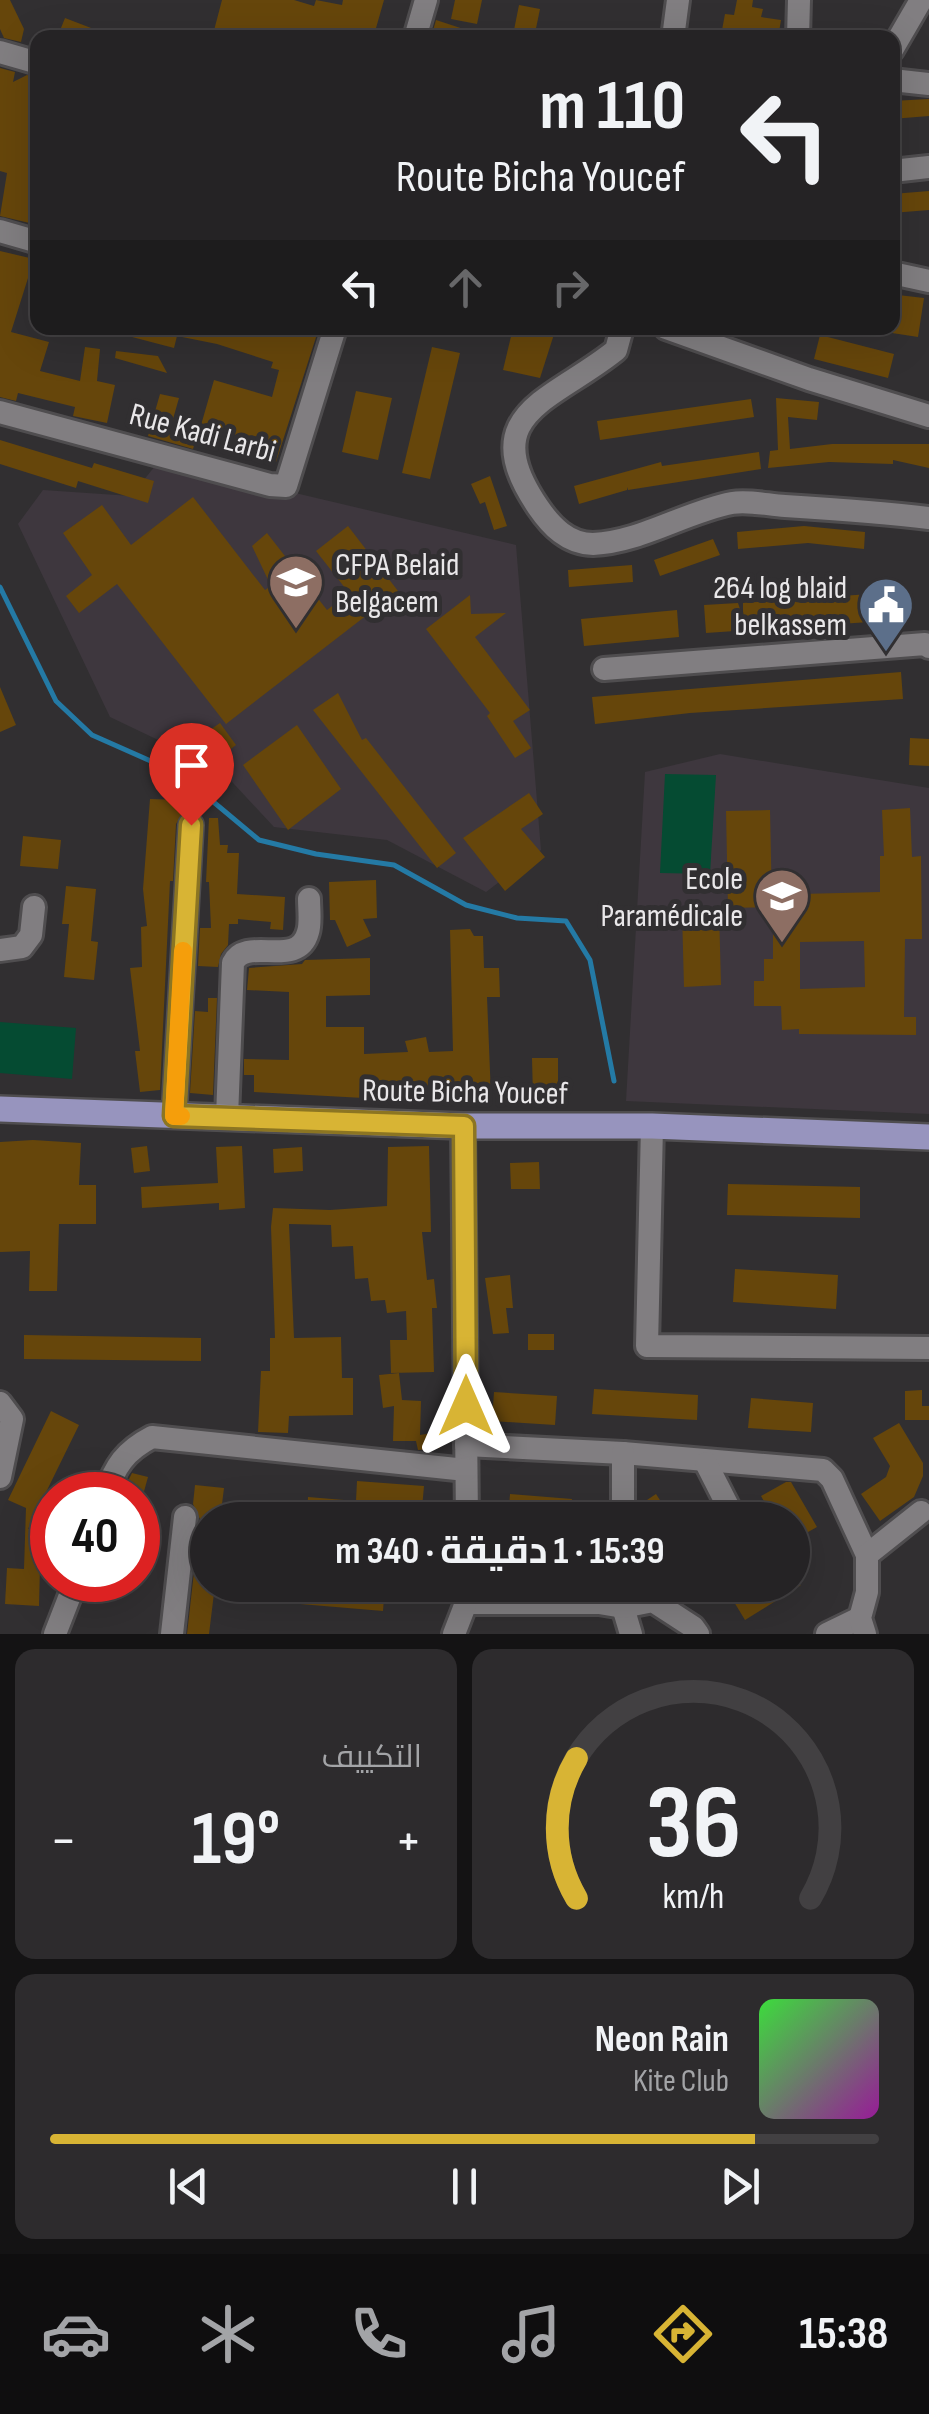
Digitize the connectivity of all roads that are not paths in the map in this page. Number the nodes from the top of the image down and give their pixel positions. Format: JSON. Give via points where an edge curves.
{"nodes":[{"id":1,"x":426,"y":0,"type":"edge"},
{"id":2,"x":678,"y":0,"type":"edge"},
{"id":3,"x":799,"y":0,"type":"edge"},
{"id":4,"x":921,"y":0,"type":"edge"},
{"id":5,"x":417,"y":30,"type":"edge"},
{"id":6,"x":674,"y":30,"type":"edge"},
{"id":7,"x":798,"y":30,"type":"edge"},
{"id":8,"x":900,"y":36,"type":"edge"},
{"id":9,"x":0,"y":52,"type":"edge"},
{"id":10,"x":30,"y":61,"type":"edge"},
{"id":11,"x":900,"y":81,"type":"edge"},
{"id":12,"x":929,"y":84,"type":"edge"},
{"id":13,"x":929,"y":168,"type":"edge"},
{"id":14,"x":900,"y":170,"type":"edge"},
{"id":15,"x":0,"y":231,"type":"edge"},
{"id":16,"x":30,"y":240,"type":"edge"},
{"id":17,"x":900,"y":275,"type":"edge"},
{"id":18,"x":929,"y":281,"type":"edge"},
{"id":19,"x":330,"y":335,"type":"edge"},
{"id":20,"x":620,"y":335,"type":"edge"},
{"id":21,"x":686,"y":335,"type":"edge"},
{"id":22,"x":0,"y":412,"type":"edge"},
{"id":23,"x":929,"y":416,"type":"edge"},
{"id":24,"x":929,"y":518,"type":"edge"},
{"id":25,"x":929,"y":648,"type":"edge"},
{"id":26,"x":604,"y":669,"type":"dead end"},
{"id":27,"x":191,"y":825,"type":"dead end"},
{"id":28,"x":309,"y":899,"type":"dead end"},
{"id":29,"x":34,"y":907,"type":"dead end"},
{"id":30,"x":0,"y":950,"type":"edge"},
{"id":31,"x":0,"y":1108,"type":"edge"},
{"id":32,"x":174,"y":1116,"type":"junction"},
{"id":33,"x":227,"y":1118,"type":"junction"},
{"id":34,"x":464,"y":1126,"type":"junction"},
{"id":35,"x":652,"y":1126,"type":"junction"},
{"id":36,"x":929,"y":1137,"type":"edge"},
{"id":37,"x":929,"y":1348,"type":"edge"},
{"id":38,"x":0,"y":1403,"type":"edge"},
{"id":39,"x":466,"y":1445,"type":"junction"},
{"id":40,"x":623,"y":1453,"type":"junction"},
{"id":41,"x":706,"y":1463,"type":"junction"},
{"id":42,"x":466,"y":1470,"type":"junction"},
{"id":43,"x":113,"y":1472,"type":"edge"},
{"id":44,"x":0,"y":1477,"type":"edge"},
{"id":45,"x":466,"y":1502,"type":"edge"},
{"id":46,"x":623,"y":1502,"type":"edge"},
{"id":47,"x":726,"y":1502,"type":"edge"},
{"id":48,"x":921,"y":1512,"type":"dead end"},
{"id":49,"x":186,"y":1517,"type":"dead end"},
{"id":50,"x":867,"y":1555,"type":"junction"},
{"id":51,"x":67,"y":1602,"type":"edge"},
{"id":52,"x":602,"y":1602,"type":"edge"},
{"id":53,"x":624,"y":1602,"type":"edge"},
{"id":54,"x":655,"y":1602,"type":"edge"},
{"id":55,"x":464,"y":1615,"type":"edge"},
{"id":56,"x":863,"y":1626,"type":"edge"},
{"id":57,"x":55,"y":1634,"type":"edge"},
{"id":58,"x":172,"y":1634,"type":"edge"},
{"id":59,"x":631,"y":1634,"type":"edge"},
{"id":60,"x":698,"y":1634,"type":"edge"},
{"id":61,"x":827,"y":1634,"type":"edge"}],
"edges":[{"from":1,"to":5,"type":"street"},
{"from":2,"to":6,"type":"street"},
{"from":3,"to":7,"type":"street"},
{"from":4,"to":8,"type":"street"},
{"from":9,"to":10,"type":"street"},
{"from":11,"to":12,"type":"street"},
{"from":13,"to":14,"type":"street"},
{"from":15,"to":16,"type":"street"},
{"from":17,"to":18,"type":"street"},
{"from":19,"to":22,"type":"street","name":"Rue Kadi Larbi","via":[[286,486]]},
{"from":20,"to":24,"type":"street","via":[[616,350],[548,396],[520,421],[512,439],[514,462],[531,496],[566,537],[591,544],[734,502]]},
{"from":21,"to":23,"type":"street"},
{"from":25,"to":26,"type":"street"},
{"from":27,"to":32,"type":"street"},
{"from":28,"to":33,"type":"street","via":[[308,934],[297,948],[237,954]]},
{"from":29,"to":30,"type":"street","via":[[31,935],[22,946]]},
{"from":31,"to":32,"type":"main road","name":"Route Bicha Youcef"},
{"from":32,"to":33,"type":"main road","name":"Route Bicha Youcef"},
{"from":33,"to":34,"type":"main road","name":"Route Bicha Youcef"},
{"from":34,"to":35,"type":"main road","name":"Route Bicha Youcef"},
{"from":34,"to":39,"type":"street"},
{"from":35,"to":36,"type":"main road","name":"Route Bicha Youcef"},
{"from":35,"to":37,"type":"street","via":[[647,1346]]},
{"from":38,"to":44,"type":"street","via":[[12,1419]]},
{"from":39,"to":40,"type":"street"},
{"from":39,"to":42,"type":"street"},
{"from":40,"to":41,"type":"street"},
{"from":40,"to":46,"type":"street"},
{"from":41,"to":47,"type":"street"},
{"from":41,"to":50,"type":"street","via":[[823,1470]]},
{"from":42,"to":43,"type":"street","via":[[152,1437],[132,1447]]},
{"from":42,"to":45,"type":"street"},
{"from":48,"to":50,"type":"street"},
{"from":49,"to":58,"type":"street"},
{"from":50,"to":56,"type":"street"},
{"from":51,"to":57,"type":"street"},
{"from":52,"to":55,"type":"street"},
{"from":53,"to":59,"type":"street"},
{"from":54,"to":60,"type":"street"},
{"from":56,"to":61,"type":"street"}]}
